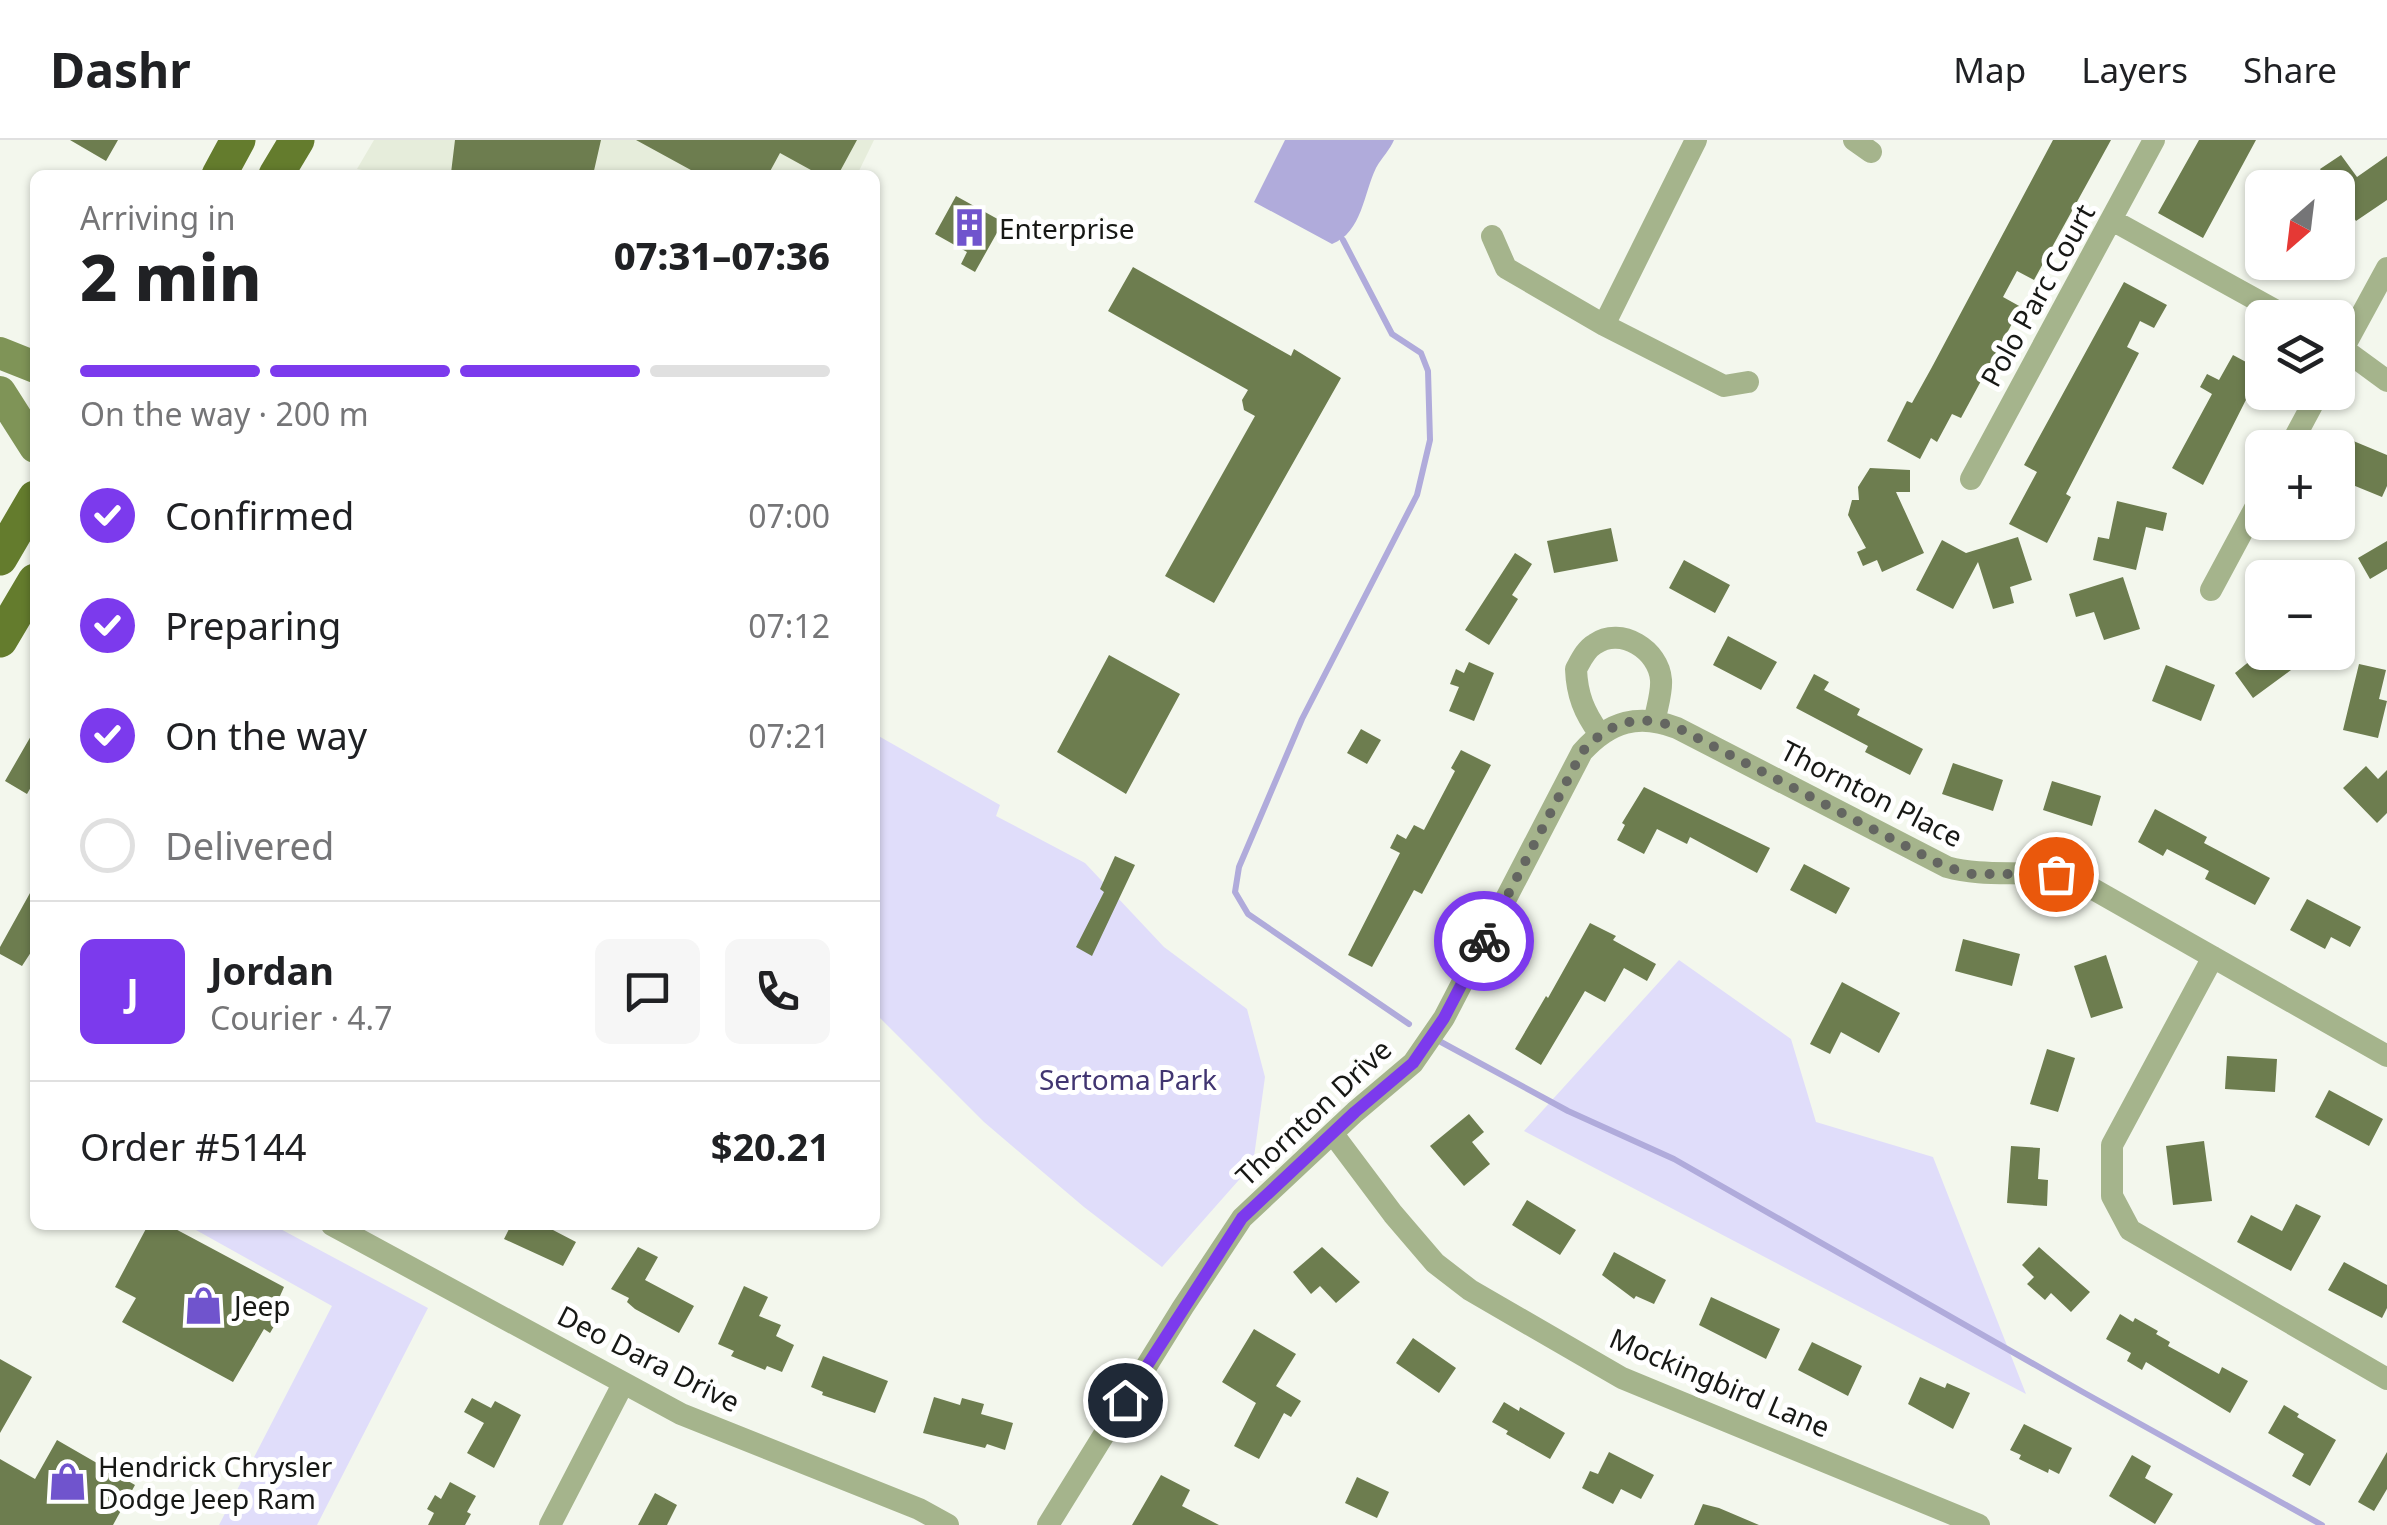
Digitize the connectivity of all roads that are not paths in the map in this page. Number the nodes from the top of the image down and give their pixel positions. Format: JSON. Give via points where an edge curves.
{"nodes":[{"id":1,"x":238,"y":140,"type":"edge"},
{"id":2,"x":297,"y":140,"type":"edge"},
{"id":3,"x":1696,"y":140,"type":"edge"},
{"id":4,"x":2154,"y":140,"type":"edge"},
{"id":5,"x":222,"y":170,"type":"edge"},
{"id":6,"x":279,"y":170,"type":"edge"},
{"id":7,"x":2112,"y":220,"type":"junction"},
{"id":8,"x":1492,"y":236,"type":"dead end"},
{"id":9,"x":2387,"y":268,"type":"edge"},
{"id":10,"x":2256,"y":300,"type":"edge"},
{"id":11,"x":2355,"y":323,"type":"edge"},
{"id":12,"x":1604,"y":324,"type":"junction"},
{"id":13,"x":0,"y":353,"type":"edge"},
{"id":14,"x":2355,"y":360,"type":"edge"},
{"id":15,"x":30,"y":365,"type":"edge"},
{"id":16,"x":2387,"y":380,"type":"edge"},
{"id":17,"x":1748,"y":382,"type":"dead end"},
{"id":18,"x":0,"y":392,"type":"edge"},
{"id":19,"x":30,"y":439,"type":"edge"},
{"id":20,"x":1970,"y":478,"type":"dead end"},
{"id":21,"x":30,"y":507,"type":"edge"},
{"id":22,"x":2245,"y":526,"type":"edge"},
{"id":23,"x":0,"y":558,"type":"edge"},
{"id":24,"x":30,"y":589,"type":"edge"},
{"id":25,"x":2210,"y":590,"type":"dead end"},
{"id":26,"x":0,"y":640,"type":"edge"},
{"id":27,"x":1655,"y":720,"type":"junction"},
{"id":28,"x":1599,"y":733,"type":"junction"},
{"id":29,"x":2214,"y":957,"type":"junction"},
{"id":30,"x":2387,"y":1056,"type":"edge"},
{"id":31,"x":1332,"y":1134,"type":"junction"},
{"id":32,"x":341,"y":1230,"type":"edge"},
{"id":33,"x":2387,"y":1379,"type":"edge"},
{"id":34,"x":623,"y":1384,"type":"junction"},
{"id":35,"x":550,"y":1525,"type":"edge"},
{"id":36,"x":948,"y":1525,"type":"edge"},
{"id":37,"x":1048,"y":1525,"type":"edge"},
{"id":38,"x":1980,"y":1525,"type":"edge"}],
"edges":[{"from":1,"to":5,"type":"main road"},
{"from":2,"to":6,"type":"main road"},
{"from":3,"to":12,"type":"street"},
{"from":4,"to":7,"type":"street","name":"Polo Parc Court"},
{"from":7,"to":10,"type":"street"},
{"from":7,"to":20,"type":"street","name":"Polo Parc Court"},
{"from":8,"to":12,"type":"street","via":[[1506,268]]},
{"from":9,"to":11,"type":"street"},
{"from":12,"to":17,"type":"street","via":[[1724,386]]},
{"from":13,"to":15,"type":"main road"},
{"from":14,"to":16,"type":"street"},
{"from":18,"to":19,"type":"main road"},
{"from":21,"to":23,"type":"main road"},
{"from":22,"to":25,"type":"street"},
{"from":24,"to":26,"type":"main road"},
{"from":27,"to":28,"type":"street"},
{"from":27,"to":28,"type":"street","via":[[1661,679],[1654,658],[1630,640],[1612,638],[1597,642],[1576,669],[1577,692]]},
{"from":27,"to":29,"type":"street","name":"Thornton Place","via":[[1946,867],[2078,881]]},
{"from":28,"to":31,"type":"street","name":"Thornton Drive","via":[[1582,752],[1444,1018],[1413,1063]]},
{"from":29,"to":30,"type":"street","name":"Thornton Place"},
{"from":29,"to":33,"type":"street","via":[[2112,1145],[2112,1196],[2130,1230]]},
{"from":31,"to":37,"type":"street","name":"Thornton Drive","via":[[1242,1218]]},
{"from":31,"to":38,"type":"street","name":"Mockingbird Lane","via":[[1414,1238],[1470,1290],[1622,1378]]},
{"from":32,"to":34,"type":"street","name":"Deo Dara Drive"},
{"from":34,"to":35,"type":"street"},
{"from":34,"to":36,"type":"street","name":"Deo Dara Drive"}]}
